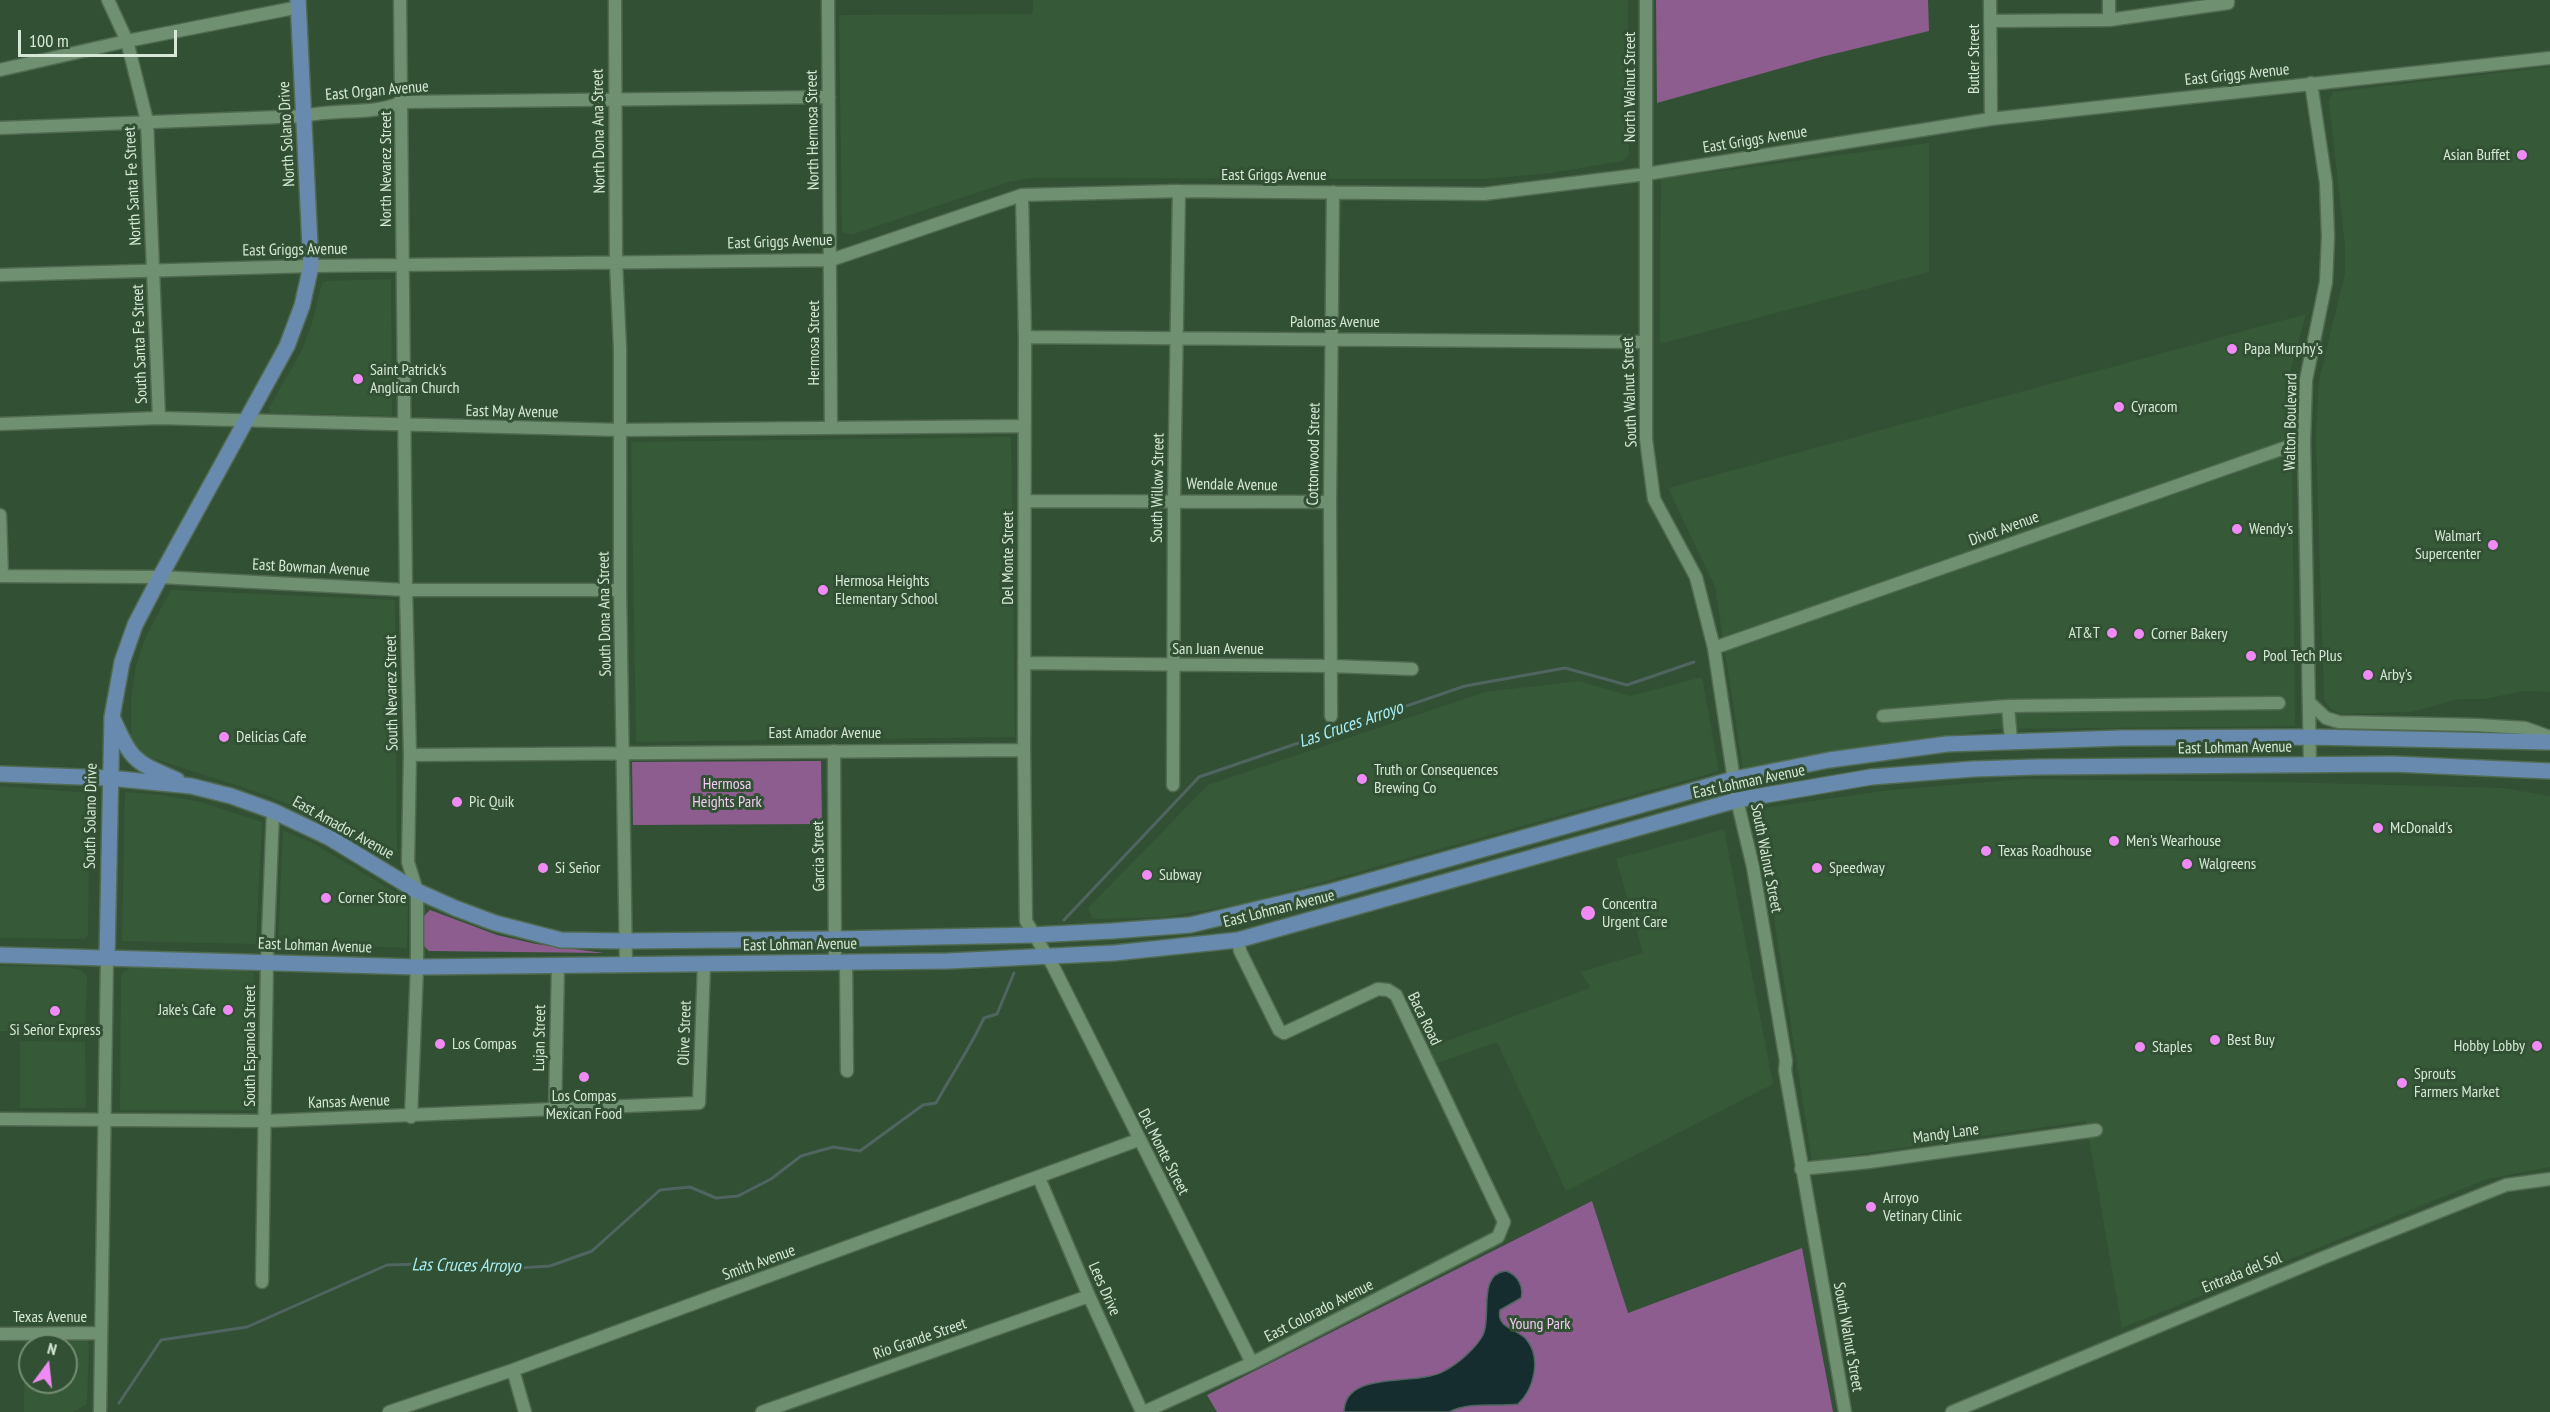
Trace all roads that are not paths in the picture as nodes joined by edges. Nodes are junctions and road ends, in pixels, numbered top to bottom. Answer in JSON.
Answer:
{"nodes":[{"id":1,"x":108,"y":0,"type":"edge"},
{"id":2,"x":400,"y":0,"type":"edge"},
{"id":3,"x":615,"y":0,"type":"edge"},
{"id":4,"x":828,"y":0,"type":"edge"},
{"id":5,"x":1646,"y":0,"type":"edge"},
{"id":6,"x":1990,"y":0,"type":"edge"},
{"id":7,"x":2109,"y":0,"type":"edge"},
{"id":8,"x":2228,"y":0,"type":"edge"},
{"id":9,"x":299,"y":4,"type":"edge"},
{"id":10,"x":2109,"y":20,"type":"junction"},
{"id":11,"x":1990,"y":21,"type":"junction"},
{"id":12,"x":127,"y":41,"type":"junction"},
{"id":13,"x":2550,"y":58,"type":"edge"},
{"id":14,"x":0,"y":70,"type":"edge"},
{"id":15,"x":2311,"y":83,"type":"junction"},
{"id":16,"x":829,"y":97,"type":"junction"},
{"id":17,"x":615,"y":101,"type":"junction"},
{"id":18,"x":402,"y":102,"type":"junction"},
{"id":19,"x":305,"y":116,"type":"junction"},
{"id":20,"x":1991,"y":119,"type":"junction"},
{"id":21,"x":147,"y":121,"type":"junction"},
{"id":22,"x":0,"y":128,"type":"edge"},
{"id":23,"x":1646,"y":174,"type":"junction"},
{"id":24,"x":1179,"y":191,"type":"junction"},
{"id":25,"x":1333,"y":192,"type":"junction"},
{"id":26,"x":1022,"y":195,"type":"junction"},
{"id":27,"x":831,"y":260,"type":"junction"},
{"id":28,"x":616,"y":262,"type":"junction"},
{"id":29,"x":311,"y":266,"type":"junction"},
{"id":30,"x":403,"y":266,"type":"junction"},
{"id":31,"x":153,"y":269,"type":"junction"},
{"id":32,"x":0,"y":275,"type":"edge"},
{"id":33,"x":1025,"y":337,"type":"junction"},
{"id":34,"x":1178,"y":338,"type":"junction"},
{"id":35,"x":1333,"y":339,"type":"junction"},
{"id":36,"x":1645,"y":342,"type":"junction"},
{"id":37,"x":159,"y":418,"type":"junction"},
{"id":38,"x":248,"y":420,"type":"junction"},
{"id":39,"x":0,"y":424,"type":"edge"},
{"id":40,"x":406,"y":426,"type":"junction"},
{"id":41,"x":1024,"y":426,"type":"junction"},
{"id":42,"x":831,"y":427,"type":"junction"},
{"id":43,"x":621,"y":430,"type":"junction"},
{"id":44,"x":2304,"y":441,"type":"junction"},
{"id":45,"x":1174,"y":500,"type":"junction"},
{"id":46,"x":1025,"y":501,"type":"junction"},
{"id":47,"x":1330,"y":502,"type":"junction"},
{"id":48,"x":0,"y":514,"type":"edge"},
{"id":49,"x":1,"y":576,"type":"edge"},
{"id":50,"x":160,"y":577,"type":"junction"},
{"id":51,"x":406,"y":590,"type":"junction"},
{"id":52,"x":620,"y":590,"type":"junction"},
{"id":53,"x":1714,"y":648,"type":"junction"},
{"id":54,"x":1024,"y":663,"type":"junction"},
{"id":55,"x":1174,"y":666,"type":"junction"},
{"id":56,"x":1330,"y":666,"type":"junction"},
{"id":57,"x":1412,"y":669,"type":"dead end"},
{"id":58,"x":2309,"y":702,"type":"junction"},
{"id":59,"x":2279,"y":703,"type":"dead end"},
{"id":60,"x":2007,"y":706,"type":"junction"},
{"id":61,"x":1331,"y":716,"type":"dead end"},
{"id":62,"x":1883,"y":716,"type":"dead end"},
{"id":63,"x":112,"y":717,"type":"junction"},
{"id":64,"x":2310,"y":737,"type":"junction"},
{"id":65,"x":2550,"y":737,"type":"edge"},
{"id":66,"x":2011,"y":741,"type":"junction"},
{"id":67,"x":2550,"y":742,"type":"edge"},
{"id":68,"x":1024,"y":750,"type":"junction"},
{"id":69,"x":834,"y":751,"type":"junction"},
{"id":70,"x":624,"y":753,"type":"junction"},
{"id":71,"x":410,"y":755,"type":"junction"},
{"id":72,"x":1867,"y":755,"type":"junction"},
{"id":73,"x":2310,"y":765,"type":"junction"},
{"id":74,"x":2009,"y":767,"type":"junction"},
{"id":75,"x":2550,"y":771,"type":"edge"},
{"id":76,"x":0,"y":774,"type":"edge"},
{"id":77,"x":1871,"y":777,"type":"junction"},
{"id":78,"x":109,"y":778,"type":"junction"},
{"id":79,"x":1734,"y":779,"type":"junction"},
{"id":80,"x":1173,"y":785,"type":"dead end"},
{"id":81,"x":191,"y":786,"type":"junction"},
{"id":82,"x":1737,"y":800,"type":"junction"},
{"id":83,"x":273,"y":811,"type":"junction"},
{"id":84,"x":417,"y":891,"type":"junction"},
{"id":85,"x":1030,"y":928,"type":"junction"},
{"id":86,"x":836,"y":939,"type":"junction"},
{"id":87,"x":1238,"y":940,"type":"junction"},
{"id":88,"x":624,"y":941,"type":"junction"},
{"id":89,"x":0,"y":955,"type":"edge"},
{"id":90,"x":1044,"y":955,"type":"junction"},
{"id":91,"x":107,"y":958,"type":"junction"},
{"id":92,"x":267,"y":962,"type":"junction"},
{"id":93,"x":841,"y":962,"type":"junction"},
{"id":94,"x":626,"y":965,"type":"junction"},
{"id":95,"x":704,"y":965,"type":"junction"},
{"id":96,"x":417,"y":967,"type":"junction"},
{"id":97,"x":558,"y":967,"type":"junction"},
{"id":98,"x":847,"y":1071,"type":"dead end"},
{"id":99,"x":699,"y":1103,"type":"joint"},
{"id":100,"x":555,"y":1110,"type":"junction"},
{"id":101,"x":411,"y":1117,"type":"junction"},
{"id":102,"x":0,"y":1119,"type":"edge"},
{"id":103,"x":105,"y":1121,"type":"junction"},
{"id":104,"x":266,"y":1121,"type":"junction"},
{"id":105,"x":2096,"y":1130,"type":"dead end"},
{"id":106,"x":1138,"y":1140,"type":"junction"},
{"id":107,"x":1801,"y":1169,"type":"junction"},
{"id":108,"x":1040,"y":1178,"type":"junction"},
{"id":109,"x":2550,"y":1179,"type":"edge"},
{"id":110,"x":1503,"y":1230,"type":"joint"},
{"id":111,"x":261,"y":1282,"type":"dead end"},
{"id":112,"x":1089,"y":1296,"type":"junction"},
{"id":113,"x":100,"y":1333,"type":"junction"},
{"id":114,"x":0,"y":1334,"type":"edge"},
{"id":115,"x":1252,"y":1363,"type":"junction"},
{"id":116,"x":513,"y":1370,"type":"junction"},
{"id":117,"x":100,"y":1412,"type":"edge"},
{"id":118,"x":389,"y":1412,"type":"edge"},
{"id":119,"x":525,"y":1412,"type":"edge"},
{"id":120,"x":762,"y":1412,"type":"edge"},
{"id":121,"x":1143,"y":1412,"type":"edge"},
{"id":122,"x":1845,"y":1412,"type":"edge"},
{"id":123,"x":1952,"y":1412,"type":"edge"}],
"edges":[{"from":1,"to":12,"type":"street","name":"North Santa Fe Street"},
{"from":2,"to":18,"type":"street","name":"North Nevarez Street"},
{"from":3,"to":17,"type":"street","name":"North Dona Ana Street"},
{"from":4,"to":16,"type":"street","name":"North Hermosa Street"},
{"from":5,"to":23,"type":"street","name":"North Walnut Street"},
{"from":6,"to":11,"type":"street","name":"Butler Street"},
{"from":7,"to":10,"type":"street"},
{"from":8,"to":10,"type":"street"},
{"from":9,"to":12,"type":"street"},
{"from":9,"to":19,"type":"main road","name":"North Solano Drive"},
{"from":10,"to":11,"type":"street"},
{"from":11,"to":20,"type":"street","name":"Butler Street"},
{"from":12,"to":14,"type":"street"},
{"from":12,"to":21,"type":"street","name":"North Santa Fe Street"},
{"from":13,"to":15,"type":"street","name":"East Griggs Avenue"},
{"from":15,"to":20,"type":"street","name":"East Griggs Avenue"},
{"from":15,"to":44,"type":"street","name":"Walton Boulevard"},
{"from":16,"to":17,"type":"street","name":"East Organ Avenue"},
{"from":16,"to":27,"type":"street","name":"North Hermosa Street"},
{"from":17,"to":18,"type":"street","name":"East Organ Avenue"},
{"from":17,"to":28,"type":"street","name":"North Dona Ana Street"},
{"from":18,"to":19,"type":"street","name":"East Organ Avenue"},
{"from":18,"to":30,"type":"street","name":"North Nevarez Street"},
{"from":19,"to":21,"type":"street","name":"East Organ Avenue"},
{"from":19,"to":29,"type":"main road","name":"North Solano Drive"},
{"from":20,"to":23,"type":"street","name":"East Griggs Avenue"},
{"from":21,"to":22,"type":"street","name":"East Organ Avenue"},
{"from":21,"to":31,"type":"street","name":"North Santa Fe Street"},
{"from":23,"to":25,"type":"street","name":"East Griggs Avenue"},
{"from":23,"to":36,"type":"street","name":"South Walnut Street"},
{"from":24,"to":25,"type":"street","name":"East Griggs Avenue"},
{"from":24,"to":26,"type":"street","name":"East Griggs Avenue"},
{"from":24,"to":34,"type":"street","name":"South Willow Street"},
{"from":25,"to":35,"type":"street","name":"Cottonwood Street"},
{"from":26,"to":27,"type":"street","name":"East Griggs Avenue"},
{"from":26,"to":33,"type":"street","name":"Del Monte Street"},
{"from":27,"to":28,"type":"street","name":"East Griggs Avenue"},
{"from":27,"to":42,"type":"street","name":"Hermosa Street"},
{"from":28,"to":30,"type":"street","name":"East Griggs Avenue"},
{"from":28,"to":43,"type":"street","name":"South Dona Ana Street"},
{"from":29,"to":30,"type":"street","name":"East Griggs Avenue"},
{"from":29,"to":31,"type":"street","name":"East Griggs Avenue"},
{"from":29,"to":38,"type":"main road","name":"South Solano Drive"},
{"from":30,"to":40,"type":"street","name":"South Nevarez Street"},
{"from":31,"to":32,"type":"street","name":"East Griggs Avenue"},
{"from":31,"to":37,"type":"street","name":"South Santa Fe Street"},
{"from":33,"to":34,"type":"street","name":"Palomas Avenue"},
{"from":33,"to":41,"type":"street","name":"Del Monte Street"},
{"from":34,"to":35,"type":"street","name":"Palomas Avenue"},
{"from":34,"to":45,"type":"street","name":"South Willow Street"},
{"from":35,"to":36,"type":"street","name":"Palomas Avenue"},
{"from":35,"to":47,"type":"street","name":"Cottonwood Street"},
{"from":36,"to":53,"type":"street","name":"South Walnut Street"},
{"from":37,"to":38,"type":"street","name":"East May Avenue"},
{"from":37,"to":39,"type":"street","name":"East May Avenue"},
{"from":38,"to":40,"type":"street","name":"East May Avenue"},
{"from":38,"to":50,"type":"main road","name":"South Solano Drive"},
{"from":40,"to":43,"type":"street","name":"East May Avenue"},
{"from":40,"to":51,"type":"street","name":"South Nevarez Street"},
{"from":41,"to":42,"type":"street","name":"East May Avenue"},
{"from":41,"to":46,"type":"street","name":"Del Monte Street"},
{"from":42,"to":43,"type":"street","name":"East May Avenue"},
{"from":43,"to":52,"type":"street","name":"South Dona Ana Street"},
{"from":44,"to":53,"type":"street","name":"Divot Avenue"},
{"from":44,"to":58,"type":"street","name":"Walton Boulevard"},
{"from":45,"to":46,"type":"street","name":"Wendale Avenue"},
{"from":45,"to":47,"type":"street","name":"Wendale Avenue"},
{"from":45,"to":55,"type":"street","name":"South Willow Street"},
{"from":46,"to":54,"type":"street","name":"Del Monte Street"},
{"from":47,"to":56,"type":"street","name":"Cottonwood Street"},
{"from":48,"to":49,"type":"street"},
{"from":49,"to":50,"type":"street","name":"East Bowman Avenue"},
{"from":50,"to":51,"type":"street","name":"East Bowman Avenue"},
{"from":50,"to":63,"type":"main road","name":"South Solano Drive"},
{"from":51,"to":52,"type":"street","name":"East Bowman Avenue"},
{"from":51,"to":71,"type":"street","name":"South Nevarez Street"},
{"from":52,"to":70,"type":"street","name":"South Dona Ana Street"},
{"from":53,"to":79,"type":"street","name":"South Walnut Street"},
{"from":54,"to":55,"type":"street","name":"San Juan Avenue"},
{"from":54,"to":68,"type":"street","name":"Del Monte Street"},
{"from":55,"to":56,"type":"street","name":"San Juan Avenue"},
{"from":55,"to":80,"type":"street","name":"South Willow Street"},
{"from":56,"to":57,"type":"street","name":"San Juan Avenue"},
{"from":56,"to":61,"type":"street","name":"Cottonwood Street"},
{"from":58,"to":64,"type":"street","name":"Walton Boulevard"},
{"from":58,"to":65,"type":"street"},
{"from":59,"to":60,"type":"street"},
{"from":60,"to":62,"type":"street"},
{"from":60,"to":66,"type":"street"},
{"from":63,"to":78,"type":"main road","name":"South Solano Drive"},
{"from":63,"to":81,"type":"main road"},
{"from":64,"to":66,"type":"main road","name":"East Lohman Avenue"},
{"from":64,"to":67,"type":"main road","name":"East Lohman Avenue"},
{"from":64,"to":73,"type":"street","name":"Walton Boulevard"},
{"from":66,"to":72,"type":"main road","name":"East Lohman Avenue"},
{"from":66,"to":74,"type":"main road"},
{"from":68,"to":69,"type":"street","name":"East Amador Avenue"},
{"from":68,"to":85,"type":"street","name":"Del Monte Street"},
{"from":69,"to":70,"type":"street","name":"East Amador Avenue"},
{"from":69,"to":86,"type":"street","name":"Garcia Street"},
{"from":70,"to":71,"type":"street","name":"East Amador Avenue"},
{"from":70,"to":88,"type":"street","name":"South Dona Ana Street"},
{"from":71,"to":84,"type":"street","name":"South Nevarez Street"},
{"from":72,"to":77,"type":"main road"},
{"from":72,"to":79,"type":"main road","name":"East Lohman Avenue"},
{"from":73,"to":74,"type":"main road","name":"East Lohman Avenue"},
{"from":73,"to":75,"type":"main road","name":"East Lohman Avenue"},
{"from":74,"to":77,"type":"main road","name":"East Lohman Avenue"},
{"from":76,"to":78,"type":"main road","name":"East Amador Avenue"},
{"from":77,"to":82,"type":"main road","name":"East Lohman Avenue"},
{"from":78,"to":81,"type":"main road","name":"East Amador Avenue"},
{"from":78,"to":91,"type":"main road","name":"South Solano Drive"},
{"from":79,"to":82,"type":"street","name":"South Walnut Street"},
{"from":79,"to":85,"type":"main road","name":"East Lohman Avenue"},
{"from":81,"to":83,"type":"main road","name":"East Amador Avenue"},
{"from":82,"to":87,"type":"main road","name":"East Lohman Avenue"},
{"from":82,"to":107,"type":"street","name":"South Walnut Street"},
{"from":83,"to":84,"type":"main road","name":"East Amador Avenue"},
{"from":83,"to":92,"type":"street","name":"South Espanola Street"},
{"from":84,"to":88,"type":"main road","name":"East Amador Avenue"},
{"from":84,"to":96,"type":"street","name":"South Nevarez Street"},
{"from":85,"to":86,"type":"main road","name":"East Lohman Avenue"},
{"from":85,"to":90,"type":"street","name":"Del Monte Street"},
{"from":86,"to":88,"type":"main road","name":"East Lohman Avenue"},
{"from":86,"to":93,"type":"street","name":"Garcia Street"},
{"from":87,"to":90,"type":"main road","name":"East Lohman Avenue"},
{"from":87,"to":110,"type":"street","name":"Baca Road"},
{"from":88,"to":94,"type":"street","name":"South Dona Ana Street"},
{"from":89,"to":91,"type":"main road","name":"East Lohman Avenue"},
{"from":90,"to":93,"type":"main road","name":"East Lohman Avenue"},
{"from":90,"to":106,"type":"street","name":"Del Monte Street"},
{"from":91,"to":92,"type":"main road","name":"East Lohman Avenue"},
{"from":91,"to":103,"type":"street","name":"South Solano Drive"},
{"from":92,"to":96,"type":"main road","name":"East Lohman Avenue"},
{"from":92,"to":104,"type":"street","name":"South Espanola Street"},
{"from":93,"to":95,"type":"main road","name":"East Lohman Avenue"},
{"from":93,"to":98,"type":"street","name":"Garcia Street"},
{"from":94,"to":95,"type":"main road","name":"East Lohman Avenue"},
{"from":94,"to":97,"type":"main road","name":"East Lohman Avenue"},
{"from":95,"to":99,"type":"street","name":"Olive Street"},
{"from":96,"to":97,"type":"main road","name":"East Lohman Avenue"},
{"from":96,"to":101,"type":"street","name":"South Nevarez Street"},
{"from":97,"to":100,"type":"street","name":"Lujan Street"},
{"from":99,"to":100,"type":"street","name":"Kansas Avenue"},
{"from":100,"to":101,"type":"street","name":"Kansas Avenue"},
{"from":101,"to":104,"type":"street","name":"Kansas Avenue"},
{"from":102,"to":103,"type":"street","name":"Kansas Avenue"},
{"from":103,"to":104,"type":"street","name":"Kansas Avenue"},
{"from":103,"to":113,"type":"street","name":"South Solano Drive"},
{"from":104,"to":111,"type":"street","name":"South Espanola Street"},
{"from":105,"to":107,"type":"street","name":"Mandy Lane"},
{"from":106,"to":108,"type":"street","name":"Smith Avenue"},
{"from":106,"to":115,"type":"street","name":"Del Monte Street"},
{"from":107,"to":122,"type":"street","name":"South Walnut Street"},
{"from":108,"to":112,"type":"street","name":"Lees Drive"},
{"from":108,"to":116,"type":"street","name":"Smith Avenue"},
{"from":109,"to":123,"type":"street","name":"Entrada del Sol"},
{"from":110,"to":115,"type":"street","name":"East Colorado Avenue"},
{"from":112,"to":120,"type":"street","name":"Rio Grande Street"},
{"from":112,"to":121,"type":"street","name":"Lees Drive"},
{"from":113,"to":114,"type":"street","name":"Texas Avenue"},
{"from":113,"to":117,"type":"street","name":"South Solano Drive"},
{"from":115,"to":121,"type":"street","name":"East Colorado Avenue"},
{"from":116,"to":118,"type":"street","name":"Smith Avenue"},
{"from":116,"to":119,"type":"street"}]}
